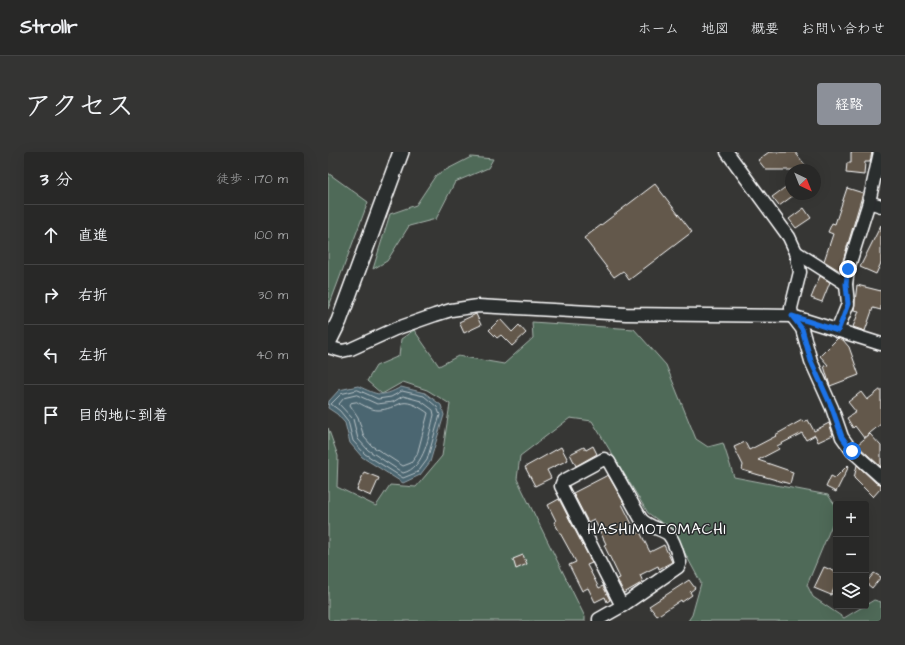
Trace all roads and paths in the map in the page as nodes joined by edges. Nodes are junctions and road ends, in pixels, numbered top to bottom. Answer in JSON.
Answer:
{"nodes":[{"id":1,"x":401,"y":152,"type":"edge"},
{"id":2,"x":727,"y":152,"type":"edge"},
{"id":3,"x":880,"y":152,"type":"edge"},
{"id":4,"x":869,"y":202,"type":"junction"},
{"id":5,"x":881,"y":206,"type":"edge"},
{"id":6,"x":796,"y":252,"type":"junction"},
{"id":7,"x":846,"y":284,"type":"junction"},
{"id":8,"x":792,"y":316,"type":"junction"},
{"id":9,"x":838,"y":331,"type":"junction"},
{"id":10,"x":328,"y":343,"type":"edge"},
{"id":11,"x":881,"y":344,"type":"edge"},
{"id":12,"x":328,"y":347,"type":"edge"},
{"id":13,"x":881,"y":477,"type":"edge"},
{"id":14,"x":622,"y":606,"type":"junction"},
{"id":15,"x":599,"y":621,"type":"edge"}],
"edges":[{"from":1,"to":10,"type":"street"},
{"from":2,"to":6,"type":"street"},
{"from":3,"to":4,"type":"street"},
{"from":4,"to":5,"type":"street"},
{"from":4,"to":7,"type":"street"},
{"from":6,"to":7,"type":"street"},
{"from":6,"to":8,"type":"street"},
{"from":7,"to":9,"type":"street"},
{"from":8,"to":9,"type":"street"},
{"from":8,"to":12,"type":"street"},
{"from":8,"to":13,"type":"street"},
{"from":9,"to":11,"type":"street"},
{"from":14,"to":14,"type":"street"},
{"from":14,"to":15,"type":"street"}]}
